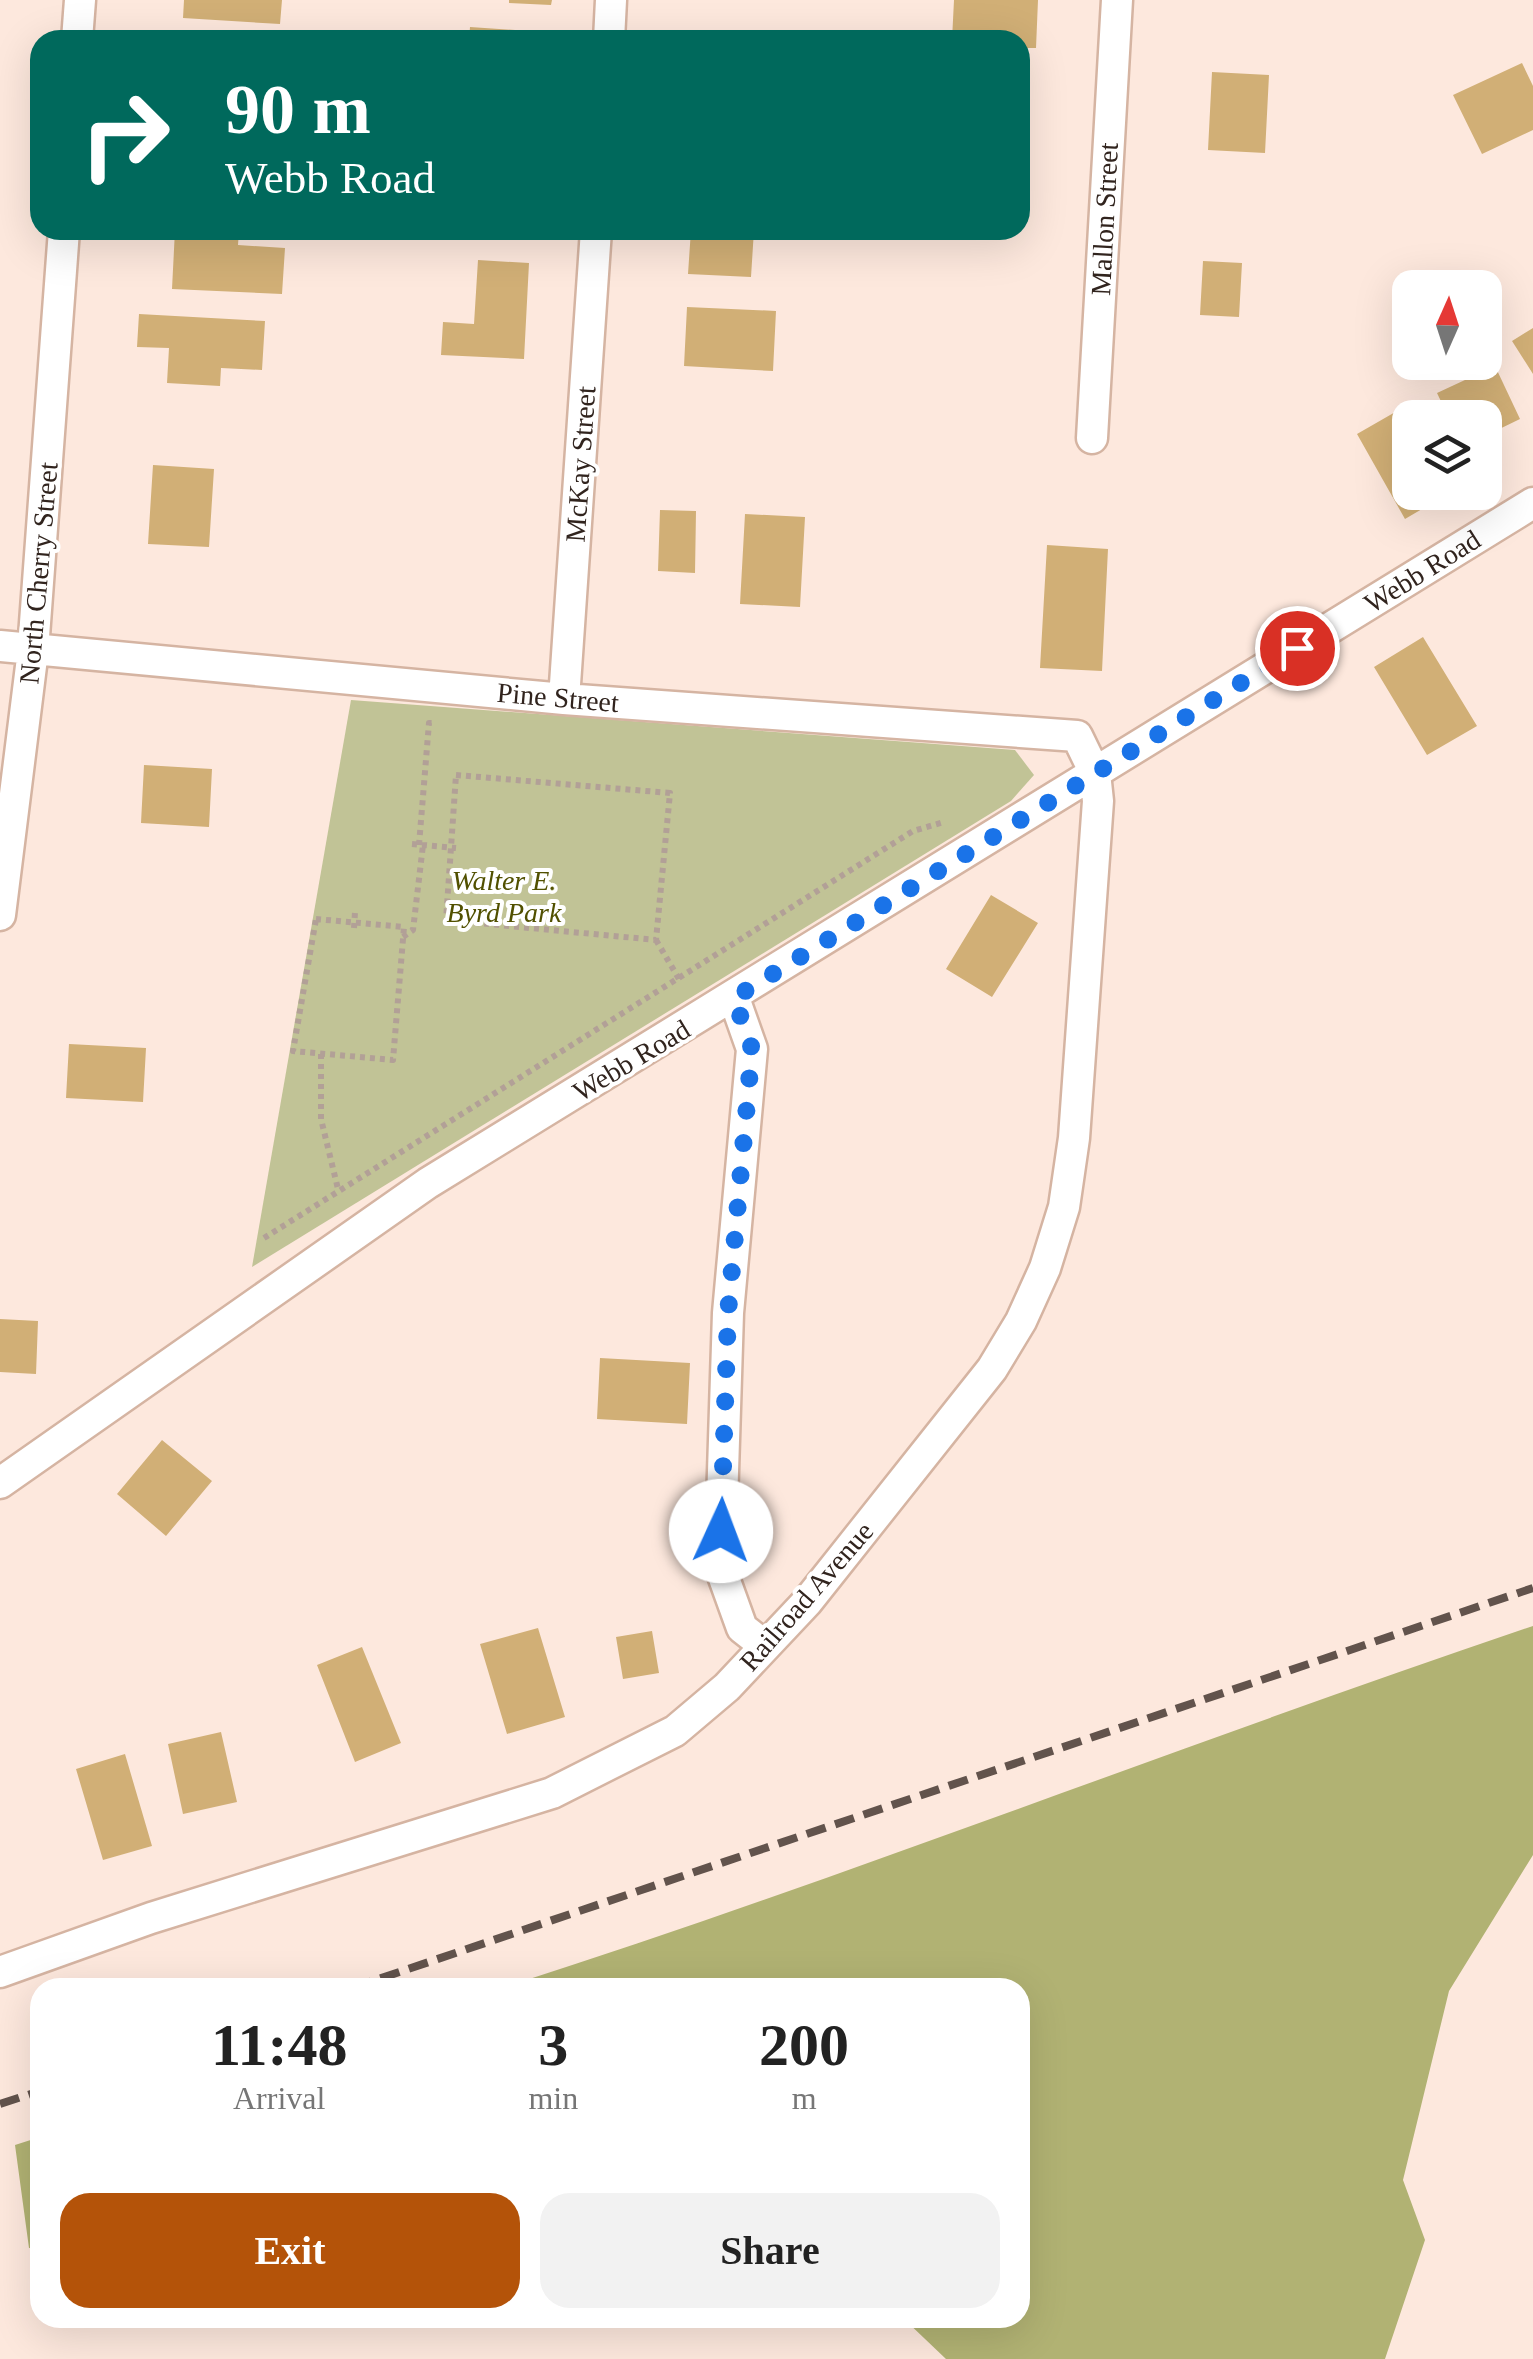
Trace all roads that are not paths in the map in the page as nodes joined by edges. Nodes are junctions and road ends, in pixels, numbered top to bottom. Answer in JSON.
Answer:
{"nodes":[{"id":1,"x":80,"y":0,"type":"edge"},
{"id":2,"x":612,"y":0,"type":"edge"},
{"id":3,"x":1117,"y":0,"type":"edge"},
{"id":4,"x":78,"y":30,"type":"edge"},
{"id":5,"x":610,"y":30,"type":"edge"},
{"id":6,"x":63,"y":240,"type":"edge"},
{"id":7,"x":595,"y":240,"type":"edge"},
{"id":8,"x":1092,"y":438,"type":"dead end"},
{"id":9,"x":1533,"y":503,"type":"edge"},
{"id":10,"x":0,"y":646,"type":"edge"},
{"id":11,"x":33,"y":650,"type":"junction"},
{"id":12,"x":564,"y":698,"type":"junction"},
{"id":13,"x":1095,"y":772,"type":"junction"},
{"id":14,"x":0,"y":915,"type":"edge"},
{"id":15,"x":734,"y":998,"type":"junction"},
{"id":16,"x":0,"y":1482,"type":"edge"},
{"id":17,"x":765,"y":1646,"type":"junction"},
{"id":18,"x":0,"y":1972,"type":"edge"}],
"edges":[{"from":1,"to":4,"type":"street"},
{"from":2,"to":5,"type":"street"},
{"from":3,"to":8,"type":"street","name":"Mallon Street"},
{"from":6,"to":11,"type":"street","name":"North Cherry Street"},
{"from":7,"to":12,"type":"street","name":"McKay Street"},
{"from":9,"to":13,"type":"street","name":"Webb Road"},
{"from":10,"to":11,"type":"street","name":"Pine Street"},
{"from":11,"to":12,"type":"street","name":"Pine Street"},
{"from":11,"to":14,"type":"street","name":"North Cherry Street"},
{"from":12,"to":13,"type":"street","name":"Pine Street"},
{"from":13,"to":15,"type":"street","name":"Webb Road"},
{"from":13,"to":17,"type":"street","name":"Railroad Avenue"},
{"from":15,"to":16,"type":"street","name":"Webb Road"},
{"from":15,"to":17,"type":"street"},
{"from":17,"to":18,"type":"street","name":"Railroad Avenue"}]}
